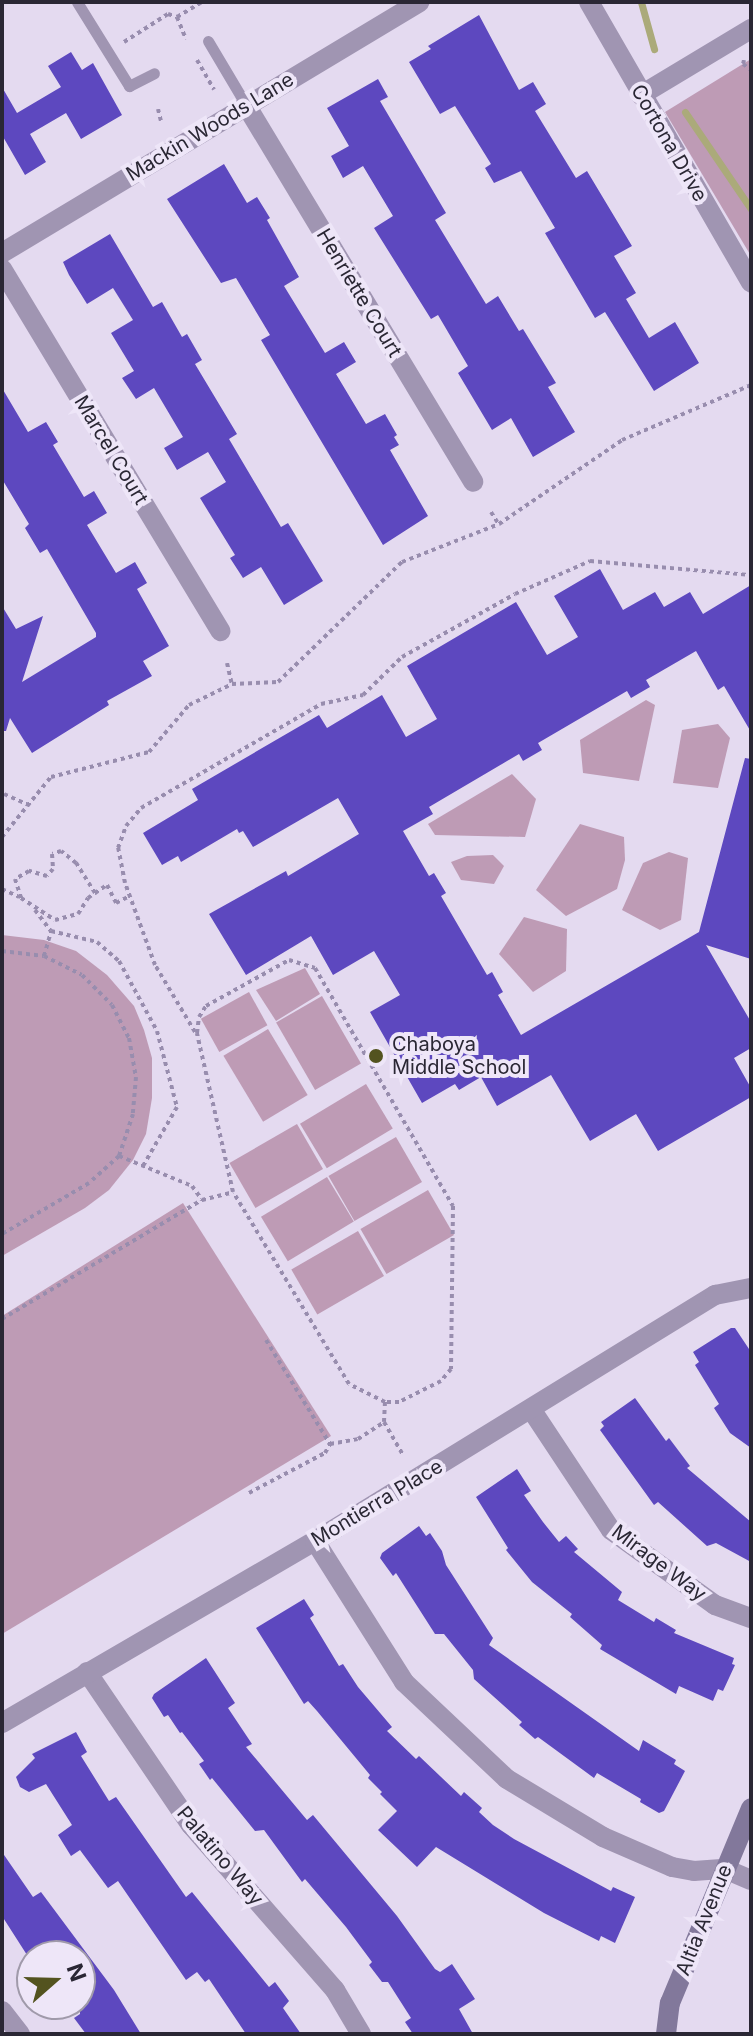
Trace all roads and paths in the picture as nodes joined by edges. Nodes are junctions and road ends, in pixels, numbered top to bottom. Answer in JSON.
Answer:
{"nodes":[{"id":1,"x":77,"y":2,"type":"edge"},
{"id":2,"x":202,"y":2,"type":"edge"},
{"id":3,"x":419,"y":2,"type":"edge"},
{"id":4,"x":589,"y":2,"type":"edge"},
{"id":5,"x":177,"y":17,"type":"junction"},
{"id":6,"x":751,"y":29,"type":"edge"},
{"id":7,"x":186,"y":39,"type":"dead end"},
{"id":8,"x":208,"y":41,"type":"dead end"},
{"id":9,"x":129,"y":53,"type":"dead end"},
{"id":10,"x":197,"y":60,"type":"dead end"},
{"id":11,"x":154,"y":73,"type":"dead end"},
{"id":12,"x":214,"y":90,"type":"dead end"},
{"id":13,"x":641,"y":95,"type":"junction"},
{"id":14,"x":246,"y":105,"type":"junction"},
{"id":15,"x":158,"y":109,"type":"dead end"},
{"id":16,"x":161,"y":121,"type":"dead end"},
{"id":17,"x":2,"y":253,"type":"edge"},
{"id":18,"x":2,"y":269,"type":"edge"},
{"id":19,"x":751,"y":283,"type":"edge"},
{"id":20,"x":751,"y":385,"type":"edge"},
{"id":21,"x":473,"y":482,"type":"dead end"},
{"id":22,"x":491,"y":512,"type":"dead end"},
{"id":23,"x":499,"y":524,"type":"junction"},
{"id":24,"x":751,"y":575,"type":"edge"},
{"id":25,"x":220,"y":631,"type":"dead end"},
{"id":26,"x":227,"y":663,"type":"dead end"},
{"id":27,"x":232,"y":684,"type":"junction"},
{"id":28,"x":4,"y":794,"type":"edge"},
{"id":29,"x":29,"y":805,"type":"junction"},
{"id":30,"x":2,"y":837,"type":"edge"},
{"id":31,"x":2,"y":889,"type":"edge"},
{"id":32,"x":95,"y":893,"type":"junction"},
{"id":33,"x":130,"y":896,"type":"junction"},
{"id":34,"x":21,"y":898,"type":"junction"},
{"id":35,"x":32,"y":906,"type":"junction"},
{"id":36,"x":51,"y":931,"type":"junction"},
{"id":37,"x":2,"y":951,"type":"edge"},
{"id":38,"x":44,"y":956,"type":"junction"},
{"id":39,"x":197,"y":1033,"type":"junction"},
{"id":40,"x":119,"y":1156,"type":"junction"},
{"id":41,"x":143,"y":1166,"type":"junction"},
{"id":42,"x":233,"y":1192,"type":"junction"},
{"id":43,"x":202,"y":1200,"type":"junction"},
{"id":44,"x":2,"y":1234,"type":"edge"},
{"id":45,"x":751,"y":1288,"type":"edge"},
{"id":46,"x":2,"y":1319,"type":"edge"},
{"id":47,"x":266,"y":1340,"type":"dead end"},
{"id":48,"x":385,"y":1402,"type":"junction"},
{"id":49,"x":531,"y":1409,"type":"junction"},
{"id":50,"x":384,"y":1422,"type":"junction"},
{"id":51,"x":330,"y":1444,"type":"junction"},
{"id":52,"x":403,"y":1455,"type":"dead end"},
{"id":53,"x":249,"y":1493,"type":"dead end"},
{"id":54,"x":315,"y":1541,"type":"junction"},
{"id":55,"x":751,"y":1618,"type":"edge"},
{"id":56,"x":87,"y":1672,"type":"junction"},
{"id":57,"x":2,"y":1723,"type":"edge"},
{"id":58,"x":751,"y":1808,"type":"edge"},
{"id":59,"x":725,"y":1869,"type":"junction"},
{"id":60,"x":751,"y":1880,"type":"edge"},
{"id":61,"x":2,"y":2011,"type":"edge"},
{"id":62,"x":20,"y":2034,"type":"edge"},
{"id":63,"x":361,"y":2034,"type":"edge"},
{"id":64,"x":666,"y":2034,"type":"edge"}],
"edges":[{"from":1,"to":11,"type":"lane"},
{"from":2,"to":5,"type":"path"},
{"from":3,"to":14,"type":"street","name":"Mackin Woods Lane"},
{"from":4,"to":13,"type":"street","name":"Cortona Drive"},
{"from":5,"to":7,"type":"path"},
{"from":5,"to":9,"type":"path"},
{"from":6,"to":13,"type":"street"},
{"from":8,"to":14,"type":"lane"},
{"from":10,"to":12,"type":"path"},
{"from":13,"to":19,"type":"street","name":"Cortona Drive"},
{"from":14,"to":17,"type":"street","name":"Mackin Woods Lane"},
{"from":14,"to":21,"type":"street","name":"Henriette Court"},
{"from":15,"to":16,"type":"path"},
{"from":18,"to":25,"type":"street","name":"Marcel Court"},
{"from":20,"to":23,"type":"path"},
{"from":22,"to":23,"type":"path"},
{"from":23,"to":27,"type":"path"},
{"from":24,"to":33,"type":"path"},
{"from":26,"to":27,"type":"path"},
{"from":27,"to":29,"type":"path"},
{"from":28,"to":29,"type":"path"},
{"from":29,"to":30,"type":"path"},
{"from":31,"to":34,"type":"path"},
{"from":32,"to":33,"type":"path"},
{"from":32,"to":34,"type":"path"},
{"from":32,"to":35,"type":"path"},
{"from":33,"to":39,"type":"path"},
{"from":34,"to":35,"type":"path"},
{"from":35,"to":36,"type":"path"},
{"from":36,"to":38,"type":"path"},
{"from":36,"to":41,"type":"path"},
{"from":37,"to":38,"type":"path"},
{"from":38,"to":40,"type":"path"},
{"from":39,"to":42,"type":"path"},
{"from":39,"to":48,"type":"path"},
{"from":40,"to":41,"type":"path"},
{"from":40,"to":44,"type":"path"},
{"from":41,"to":43,"type":"path"},
{"from":42,"to":43,"type":"path"},
{"from":42,"to":48,"type":"path"},
{"from":43,"to":46,"type":"path"},
{"from":45,"to":49,"type":"street","name":"Montierra Place"},
{"from":47,"to":51,"type":"path"},
{"from":48,"to":50,"type":"path"},
{"from":49,"to":54,"type":"street","name":"Montierra Place"},
{"from":49,"to":55,"type":"street","name":"Mirage Way"},
{"from":50,"to":51,"type":"path"},
{"from":50,"to":52,"type":"path"},
{"from":51,"to":53,"type":"path"},
{"from":54,"to":56,"type":"street","name":"Montierra Place"},
{"from":54,"to":59,"type":"street"},
{"from":56,"to":57,"type":"street","name":"Montierra Place"},
{"from":56,"to":63,"type":"street","name":"Palatino Way"},
{"from":58,"to":59,"type":"street","name":"Altia Avenue"},
{"from":59,"to":60,"type":"street"},
{"from":59,"to":64,"type":"street","name":"Altia Avenue"},
{"from":61,"to":62,"type":"street"}]}
